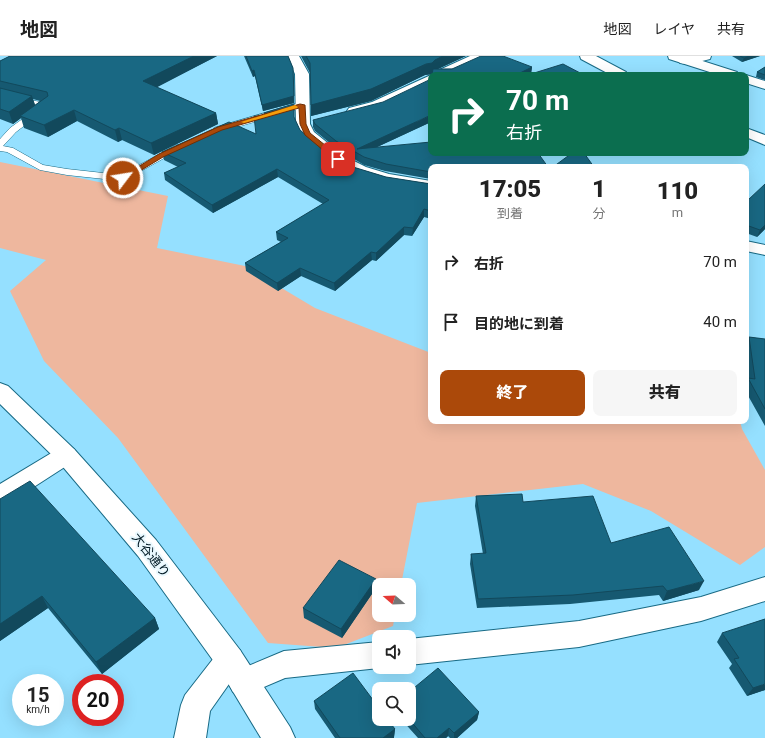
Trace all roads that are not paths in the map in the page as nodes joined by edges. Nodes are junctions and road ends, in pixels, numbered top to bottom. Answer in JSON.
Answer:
{"nodes":[{"id":1,"x":294,"y":56,"type":"edge"},
{"id":2,"x":480,"y":56,"type":"edge"},
{"id":3,"x":586,"y":56,"type":"edge"},
{"id":4,"x":705,"y":56,"type":"edge"},
{"id":5,"x":679,"y":58,"type":"edge"},
{"id":6,"x":446,"y":72,"type":"edge"},
{"id":7,"x":615,"y":72,"type":"edge"},
{"id":8,"x":723,"y":72,"type":"edge"},
{"id":9,"x":428,"y":80,"type":"edge"},
{"id":10,"x":749,"y":80,"type":"edge"},
{"id":11,"x":765,"y":85,"type":"edge"},
{"id":12,"x":0,"y":95,"type":"edge"},
{"id":13,"x":302,"y":105,"type":"junction"},
{"id":14,"x":340,"y":114,"type":"edge"},
{"id":15,"x":318,"y":120,"type":"edge"},
{"id":16,"x":303,"y":124,"type":"junction"},
{"id":17,"x":749,"y":133,"type":"edge"},
{"id":18,"x":207,"y":134,"type":"edge"},
{"id":19,"x":765,"y":140,"type":"edge"},
{"id":20,"x":0,"y":144,"type":"edge"},
{"id":21,"x":187,"y":144,"type":"edge"},
{"id":22,"x":0,"y":148,"type":"edge"},
{"id":23,"x":428,"y":185,"type":"edge"},
{"id":24,"x":749,"y":247,"type":"edge"},
{"id":25,"x":765,"y":250,"type":"edge"},
{"id":26,"x":0,"y":391,"type":"edge"},
{"id":27,"x":66,"y":455,"type":"junction"},
{"id":28,"x":0,"y":496,"type":"edge"},
{"id":29,"x":765,"y":589,"type":"edge"},
{"id":30,"x":416,"y":651,"type":"edge"},
{"id":31,"x":372,"y":656,"type":"edge"},
{"id":32,"x":237,"y":671,"type":"junction"},
{"id":33,"x":190,"y":738,"type":"edge"},
{"id":34,"x":279,"y":738,"type":"edge"}],
"edges":[{"from":1,"to":13,"type":"street"},
{"from":2,"to":6,"type":"street"},
{"from":3,"to":7,"type":"street"},
{"from":4,"to":5,"type":"street"},
{"from":5,"to":8,"type":"street"},
{"from":9,"to":14,"type":"street"},
{"from":10,"to":11,"type":"street"},
{"from":12,"to":20,"type":"lane"},
{"from":13,"to":16,"type":"street"},
{"from":13,"to":18,"type":"lane"},
{"from":15,"to":16,"type":"street"},
{"from":16,"to":23,"type":"street"},
{"from":17,"to":19,"type":"street"},
{"from":21,"to":22,"type":"lane"},
{"from":24,"to":25,"type":"street"},
{"from":26,"to":27,"type":"street","name":"大谷通り"},
{"from":27,"to":28,"type":"street"},
{"from":27,"to":32,"type":"street","name":"大谷通り"},
{"from":29,"to":30,"type":"street"},
{"from":31,"to":32,"type":"street"},
{"from":32,"to":33,"type":"street"},
{"from":32,"to":34,"type":"street","name":"大谷通り"}]}
